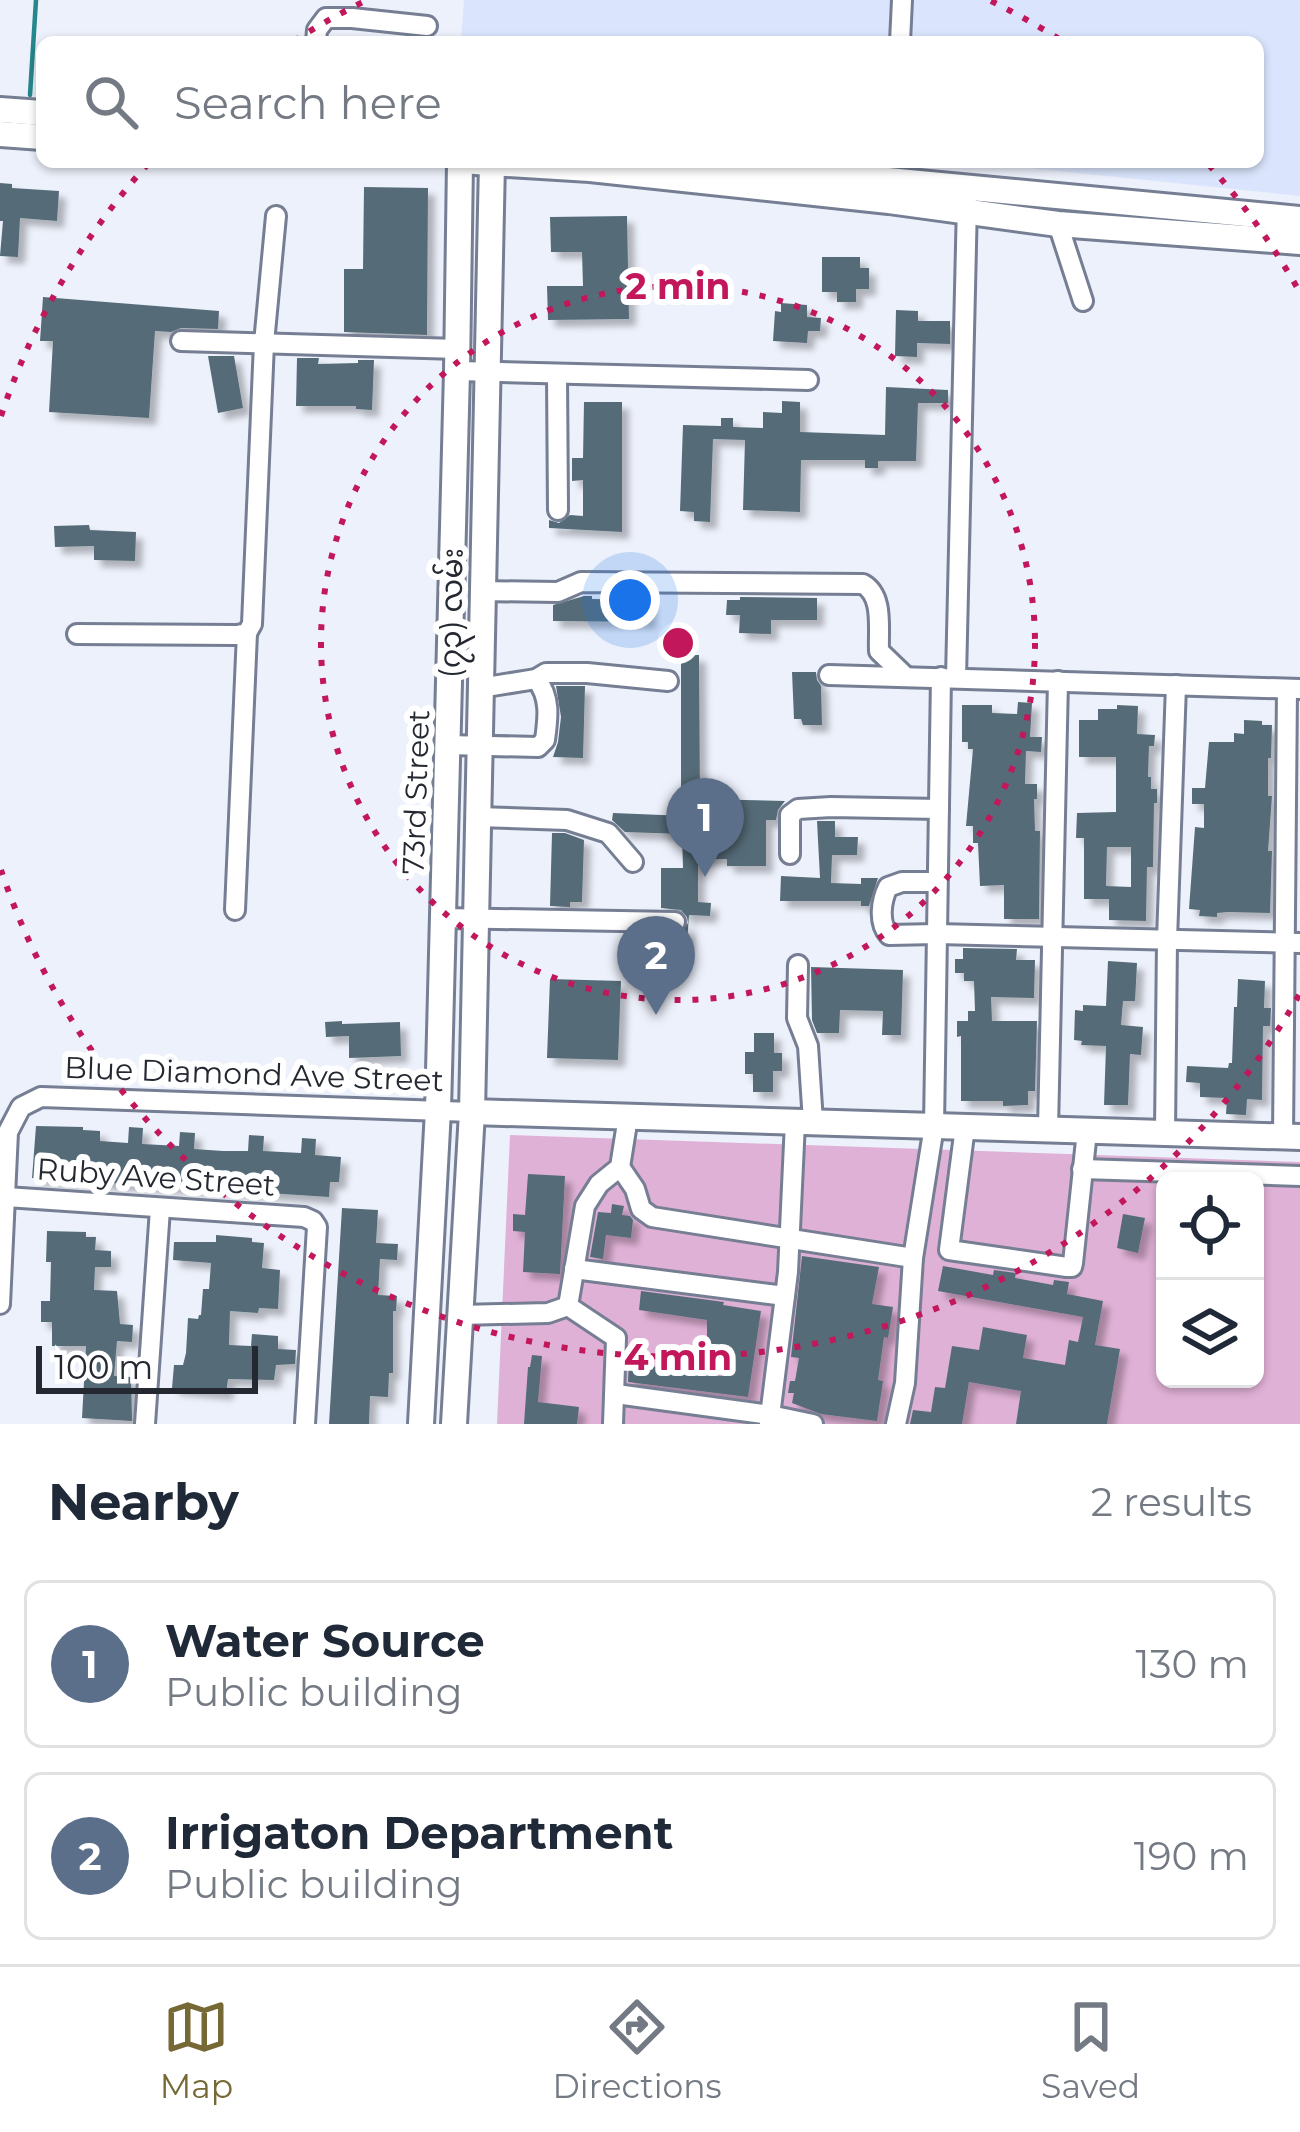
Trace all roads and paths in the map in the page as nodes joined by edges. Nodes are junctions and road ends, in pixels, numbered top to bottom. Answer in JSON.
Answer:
{"nodes":[{"id":1,"x":902,"y":0,"type":"edge"},
{"id":2,"x":427,"y":26,"type":"dead end"},
{"id":3,"x":316,"y":36,"type":"edge"},
{"id":4,"x":900,"y":36,"type":"edge"},
{"id":5,"x":0,"y":110,"type":"edge"},
{"id":6,"x":36,"y":113,"type":"edge"},
{"id":7,"x":0,"y":134,"type":"edge"},
{"id":8,"x":36,"y":137,"type":"edge"},
{"id":9,"x":460,"y":168,"type":"edge"},
{"id":10,"x":492,"y":168,"type":"edge"},
{"id":11,"x":566,"y":168,"type":"edge"},
{"id":12,"x":738,"y":168,"type":"edge"},
{"id":13,"x":890,"y":190,"type":"junction"},
{"id":14,"x":967,"y":199,"type":"junction"},
{"id":15,"x":277,"y":216,"type":"dead end"},
{"id":16,"x":1300,"y":219,"type":"edge"},
{"id":17,"x":1189,"y":222,"type":"junction"},
{"id":18,"x":1058,"y":224,"type":"junction"},
{"id":19,"x":1300,"y":242,"type":"edge"},
{"id":20,"x":1083,"y":301,"type":"dead end"},
{"id":21,"x":181,"y":341,"type":"dead end"},
{"id":22,"x":263,"y":343,"type":"junction"},
{"id":23,"x":458,"y":360,"type":"junction"},
{"id":24,"x":486,"y":373,"type":"junction"},
{"id":25,"x":557,"y":375,"type":"junction"},
{"id":26,"x":808,"y":380,"type":"dead end"},
{"id":27,"x":559,"y":510,"type":"dead end"},
{"id":28,"x":482,"y":591,"type":"junction"},
{"id":29,"x":247,"y":633,"type":"junction"},
{"id":30,"x":77,"y":634,"type":"dead end"},
{"id":31,"x":829,"y":675,"type":"dead end"},
{"id":32,"x":904,"y":676,"type":"junction"},
{"id":33,"x":948,"y":677,"type":"junction"},
{"id":34,"x":536,"y":679,"type":"junction"},
{"id":35,"x":668,"y":681,"type":"dead end"},
{"id":36,"x":1058,"y":681,"type":"junction"},
{"id":37,"x":1176,"y":685,"type":"junction"},
{"id":38,"x":480,"y":688,"type":"junction"},
{"id":39,"x":1293,"y":689,"type":"edge"},
{"id":40,"x":448,"y":745,"type":"junction"},
{"id":41,"x":478,"y":746,"type":"junction"},
{"id":42,"x":939,"y":809,"type":"junction"},
{"id":43,"x":477,"y":817,"type":"junction"},
{"id":44,"x":790,"y":854,"type":"dead end"},
{"id":45,"x":633,"y":862,"type":"dead end"},
{"id":46,"x":936,"y":882,"type":"junction"},
{"id":47,"x":235,"y":910,"type":"dead end"},
{"id":48,"x":443,"y":918,"type":"junction"},
{"id":49,"x":475,"y":919,"type":"junction"},
{"id":50,"x":675,"y":922,"type":"dead end"},
{"id":51,"x":937,"y":934,"type":"junction"},
{"id":52,"x":1053,"y":937,"type":"junction"},
{"id":53,"x":1167,"y":940,"type":"junction"},
{"id":54,"x":1292,"y":943,"type":"edge"},
{"id":55,"x":798,"y":965,"type":"dead end"},
{"id":56,"x":438,"y":1110,"type":"junction"},
{"id":57,"x":472,"y":1112,"type":"junction"},
{"id":58,"x":628,"y":1117,"type":"junction"},
{"id":59,"x":804,"y":1122,"type":"junction"},
{"id":60,"x":934,"y":1126,"type":"junction"},
{"id":61,"x":965,"y":1127,"type":"junction"},
{"id":62,"x":1048,"y":1130,"type":"junction"},
{"id":63,"x":1087,"y":1131,"type":"junction"},
{"id":64,"x":1165,"y":1133,"type":"junction"},
{"id":65,"x":1292,"y":1137,"type":"edge"},
{"id":66,"x":620,"y":1167,"type":"junction"},
{"id":67,"x":1082,"y":1169,"type":"junction"},
{"id":68,"x":1300,"y":1176,"type":"edge"},
{"id":69,"x":5,"y":1198,"type":"junction"},
{"id":70,"x":160,"y":1209,"type":"junction"},
{"id":71,"x":790,"y":1237,"type":"junction"},
{"id":72,"x":913,"y":1258,"type":"junction"},
{"id":73,"x":574,"y":1269,"type":"junction"},
{"id":74,"x":785,"y":1296,"type":"junction"},
{"id":75,"x":0,"y":1304,"type":"edge"},
{"id":76,"x":568,"y":1306,"type":"junction"},
{"id":77,"x":428,"y":1313,"type":"junction"},
{"id":78,"x":460,"y":1316,"type":"junction"},
{"id":79,"x":616,"y":1394,"type":"junction"},
{"id":80,"x":770,"y":1420,"type":"edge"},
{"id":81,"x":146,"y":1424,"type":"edge"},
{"id":82,"x":304,"y":1424,"type":"edge"},
{"id":83,"x":421,"y":1424,"type":"edge"},
{"id":84,"x":454,"y":1424,"type":"edge"},
{"id":85,"x":613,"y":1424,"type":"edge"},
{"id":86,"x":813,"y":1424,"type":"edge"},
{"id":87,"x":896,"y":1424,"type":"edge"}],
"edges":[{"from":1,"to":4,"type":"street"},
{"from":2,"to":3,"type":"street"},
{"from":5,"to":6,"type":"main road"},
{"from":7,"to":8,"type":"main road"},
{"from":9,"to":23,"type":"main road","name":"73rd Street"},
{"from":10,"to":24,"type":"main road","name":"(၇၃) လမ်း"},
{"from":11,"to":13,"type":"main road"},
{"from":12,"to":13,"type":"main road"},
{"from":13,"to":14,"type":"main road"},
{"from":14,"to":17,"type":"main road"},
{"from":14,"to":18,"type":"main road"},
{"from":14,"to":33,"type":"street"},
{"from":15,"to":22,"type":"street"},
{"from":16,"to":17,"type":"main road"},
{"from":17,"to":18,"type":"main road"},
{"from":17,"to":19,"type":"main road"},
{"from":18,"to":20,"type":"street"},
{"from":21,"to":22,"type":"street"},
{"from":22,"to":23,"type":"street"},
{"from":22,"to":29,"type":"street"},
{"from":23,"to":24,"type":"street"},
{"from":23,"to":40,"type":"main road","name":"73rd Street"},
{"from":24,"to":25,"type":"street"},
{"from":24,"to":28,"type":"main road","name":"(၇၃) လမ်း"},
{"from":25,"to":26,"type":"street"},
{"from":25,"to":27,"type":"street"},
{"from":28,"to":32,"type":"street"},
{"from":28,"to":38,"type":"main road","name":"(၇၃) လမ်း"},
{"from":29,"to":30,"type":"street"},
{"from":29,"to":47,"type":"street"},
{"from":31,"to":32,"type":"street"},
{"from":32,"to":33,"type":"street"},
{"from":33,"to":36,"type":"street"},
{"from":33,"to":42,"type":"street"},
{"from":34,"to":35,"type":"street"},
{"from":34,"to":38,"type":"street"},
{"from":34,"to":41,"type":"street"},
{"from":36,"to":37,"type":"street"},
{"from":36,"to":52,"type":"street"},
{"from":37,"to":39,"type":"street"},
{"from":37,"to":53,"type":"street"},
{"from":38,"to":41,"type":"main road","name":"(၇၃) လမ်း"},
{"from":39,"to":54,"type":"street"},
{"from":40,"to":41,"type":"street"},
{"from":40,"to":48,"type":"main road","name":"73rd Street"},
{"from":41,"to":43,"type":"main road","name":"(၇၃) လမ်း"},
{"from":42,"to":44,"type":"street"},
{"from":42,"to":46,"type":"street"},
{"from":43,"to":45,"type":"street"},
{"from":43,"to":49,"type":"main road","name":"(၇၃) လမ်း"},
{"from":46,"to":51,"type":"street"},
{"from":46,"to":51,"type":"street"},
{"from":48,"to":49,"type":"street"},
{"from":48,"to":56,"type":"main road","name":"73rd Street"},
{"from":49,"to":50,"type":"street"},
{"from":49,"to":57,"type":"main road","name":"(၇၃) လမ်း"},
{"from":51,"to":52,"type":"street"},
{"from":51,"to":60,"type":"street"},
{"from":52,"to":53,"type":"street"},
{"from":52,"to":62,"type":"street"},
{"from":53,"to":54,"type":"street"},
{"from":53,"to":64,"type":"street"},
{"from":54,"to":65,"type":"street"},
{"from":55,"to":59,"type":"street"},
{"from":56,"to":57,"type":"street","name":"Blue Diamond Ave Street"},
{"from":56,"to":69,"type":"street","name":"Blue Diamond Ave Street"},
{"from":56,"to":77,"type":"main road","name":"73rd Street"},
{"from":57,"to":58,"type":"main road"},
{"from":57,"to":78,"type":"main road","name":"(၇၃) လမ်း"},
{"from":58,"to":59,"type":"main road"},
{"from":58,"to":66,"type":"street"},
{"from":59,"to":60,"type":"main road"},
{"from":59,"to":71,"type":"street"},
{"from":60,"to":61,"type":"main road"},
{"from":60,"to":72,"type":"street"},
{"from":61,"to":62,"type":"main road"},
{"from":61,"to":67,"type":"street"},
{"from":62,"to":63,"type":"main road"},
{"from":63,"to":64,"type":"main road"},
{"from":63,"to":67,"type":"street"},
{"from":64,"to":65,"type":"main road"},
{"from":66,"to":71,"type":"street"},
{"from":66,"to":73,"type":"street"},
{"from":67,"to":68,"type":"street"},
{"from":69,"to":70,"type":"street","name":"Ruby Ave Street"},
{"from":69,"to":75,"type":"street","name":"Blue Diamond Ave Street"},
{"from":70,"to":81,"type":"street"},
{"from":70,"to":82,"type":"street","name":"Ruby Ave Street"},
{"from":71,"to":72,"type":"street"},
{"from":71,"to":74,"type":"street"},
{"from":72,"to":87,"type":"street"},
{"from":73,"to":74,"type":"street"},
{"from":73,"to":76,"type":"street"},
{"from":74,"to":80,"type":"street"},
{"from":76,"to":78,"type":"street"},
{"from":76,"to":79,"type":"street"},
{"from":77,"to":78,"type":"main road"},
{"from":77,"to":83,"type":"main road","name":"73rd Street"},
{"from":78,"to":84,"type":"main road","name":"(၇၃) လမ်း"},
{"from":79,"to":80,"type":"street"},
{"from":79,"to":85,"type":"street"},
{"from":80,"to":86,"type":"street"}]}
